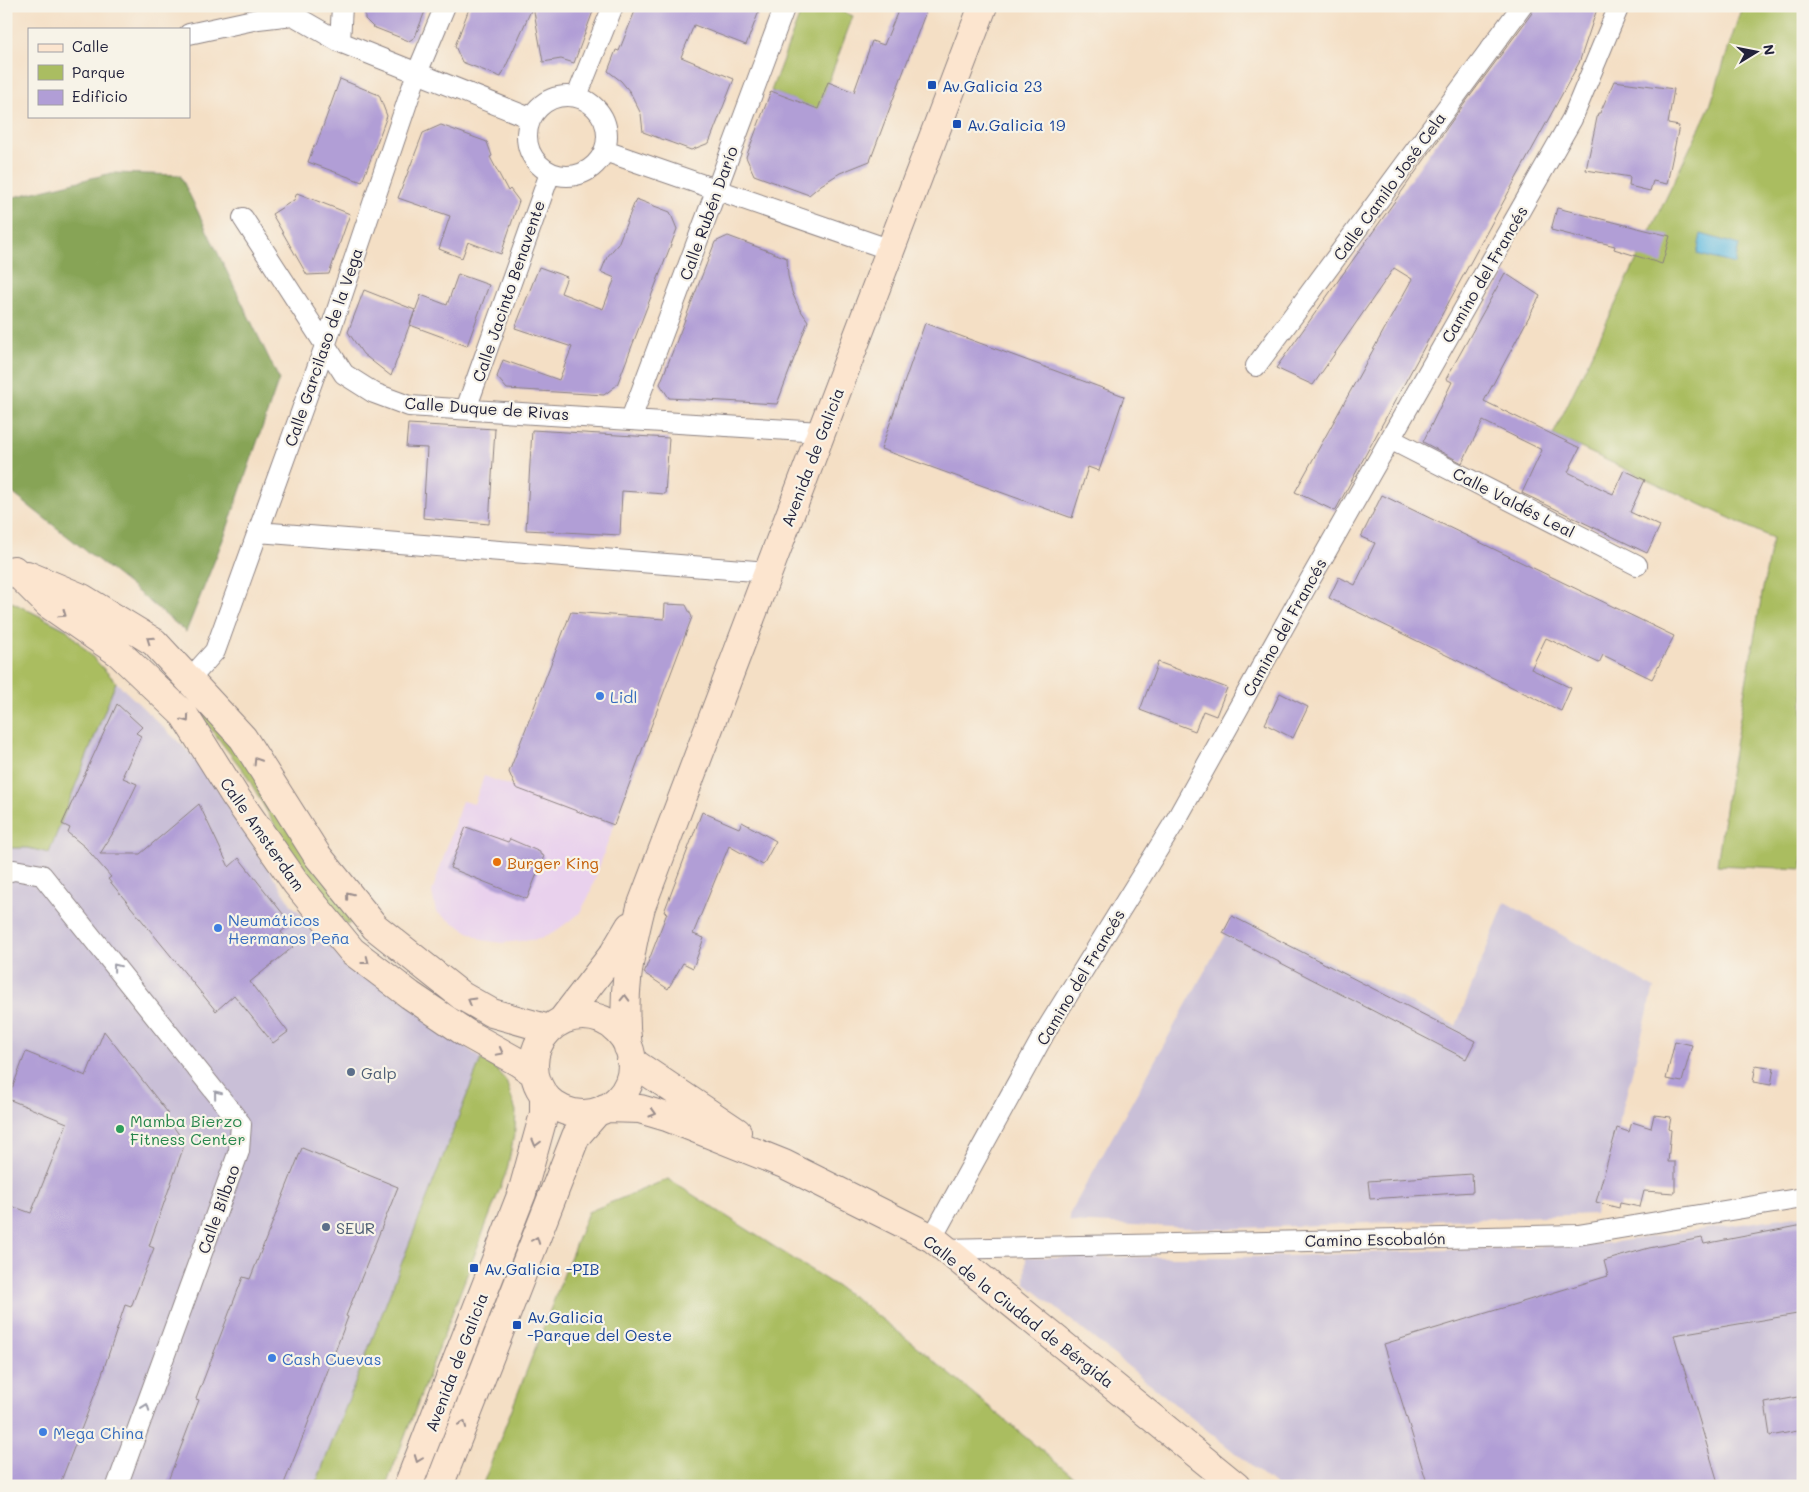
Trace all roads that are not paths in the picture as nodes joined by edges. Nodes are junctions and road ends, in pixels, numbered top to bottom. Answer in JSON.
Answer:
{"nodes":[{"id":1,"x":342,"y":6,"type":"edge"},
{"id":2,"x":445,"y":6,"type":"edge"},
{"id":3,"x":612,"y":6,"type":"edge"},
{"id":4,"x":785,"y":6,"type":"edge"},
{"id":5,"x":984,"y":6,"type":"edge"},
{"id":6,"x":1522,"y":6,"type":"edge"},
{"id":7,"x":1619,"y":6,"type":"edge"},
{"id":8,"x":190,"y":34,"type":"edge"},
{"id":9,"x":340,"y":42,"type":"junction"},
{"id":10,"x":417,"y":73,"type":"junction"},
{"id":11,"x":577,"y":96,"type":"junction"},
{"id":12,"x":530,"y":118,"type":"junction"},
{"id":13,"x":605,"y":151,"type":"junction"},
{"id":14,"x":550,"y":173,"type":"junction"},
{"id":15,"x":717,"y":190,"type":"junction"},
{"id":16,"x":243,"y":218,"type":"dead end"},
{"id":17,"x":891,"y":250,"type":"junction"},
{"id":18,"x":325,"y":346,"type":"junction"},
{"id":19,"x":1256,"y":366,"type":"dead end"},
{"id":20,"x":466,"y":409,"type":"junction"},
{"id":21,"x":631,"y":419,"type":"junction"},
{"id":22,"x":821,"y":432,"type":"junction"},
{"id":23,"x":1390,"y":439,"type":"junction"},
{"id":24,"x":258,"y":532,"type":"junction"},
{"id":25,"x":1637,"y":565,"type":"dead end"},
{"id":26,"x":10,"y":568,"type":"edge"},
{"id":27,"x":768,"y":572,"type":"junction"},
{"id":28,"x":189,"y":680,"type":"junction"},
{"id":29,"x":6,"y":872,"type":"edge"},
{"id":30,"x":640,"y":908,"type":"junction"},
{"id":31,"x":556,"y":1024,"type":"junction"},
{"id":32,"x":630,"y":1054,"type":"junction"},
{"id":33,"x":539,"y":1084,"type":"junction"},
{"id":34,"x":601,"y":1110,"type":"junction"},
{"id":35,"x":784,"y":1164,"type":"junction"},
{"id":36,"x":1803,"y":1198,"type":"edge"},
{"id":37,"x":939,"y":1244,"type":"junction"},
{"id":38,"x":117,"y":1486,"type":"edge"},
{"id":39,"x":408,"y":1486,"type":"edge"},
{"id":40,"x":439,"y":1486,"type":"edge"},
{"id":41,"x":1236,"y":1486,"type":"edge"}],
"edges":[{"from":1,"to":9,"type":"street"},
{"from":2,"to":10,"type":"street","name":"Calle Garcilaso de la Vega"},
{"from":3,"to":11,"type":"street"},
{"from":4,"to":15,"type":"street","name":"Calle Rubén Darío"},
{"from":5,"to":17,"type":"street","name":"Avenida de Galicia"},
{"from":6,"to":19,"type":"street","name":"Calle Camilo José Cela"},
{"from":7,"to":23,"type":"street","name":"Camino del Francés"},
{"from":8,"to":9,"type":"street"},
{"from":9,"to":10,"type":"street"},
{"from":10,"to":12,"type":"street"},
{"from":10,"to":18,"type":"street","name":"Calle Garcilaso de la Vega"},
{"from":11,"to":12,"type":"street"},
{"from":11,"to":13,"type":"street"},
{"from":12,"to":14,"type":"street"},
{"from":13,"to":14,"type":"street"},
{"from":13,"to":15,"type":"street"},
{"from":14,"to":20,"type":"street","name":"Calle Jacinto Benavente"},
{"from":15,"to":17,"type":"street"},
{"from":15,"to":21,"type":"street","name":"Calle Rubén Darío"},
{"from":16,"to":18,"type":"street","name":"Calle Duque de Rivas"},
{"from":17,"to":22,"type":"street","name":"Avenida de Galicia"},
{"from":18,"to":20,"type":"street","name":"Calle Duque de Rivas"},
{"from":18,"to":24,"type":"street","name":"Calle Garcilaso de la Vega"},
{"from":20,"to":21,"type":"street","name":"Calle Duque de Rivas"},
{"from":21,"to":22,"type":"street","name":"Calle Duque de Rivas"},
{"from":22,"to":27,"type":"street","name":"Avenida de Galicia"},
{"from":23,"to":25,"type":"street","name":"Calle Valdés Leal"},
{"from":23,"to":37,"type":"street","name":"Camino del Francés"},
{"from":24,"to":27,"type":"street"},
{"from":24,"to":28,"type":"street","name":"Calle Garcilaso de la Vega"},
{"from":28,"to":26,"type":"street","name":"Calle Amsterdam","one_way":true},
{"from":26,"to":33,"type":"street","name":"Calle Amsterdam","one_way":true},
{"from":27,"to":30,"type":"street","name":"Avenida de Galicia"},
{"from":31,"to":28,"type":"street","name":"Calle Amsterdam","one_way":true},
{"from":38,"to":29,"type":"street","name":"Calle Bilbao","one_way":true},
{"from":30,"to":31,"type":"street","name":"Avenida de Galicia"},
{"from":32,"to":30,"type":"street","name":"Avenida de Galicia","one_way":true},
{"from":31,"to":32,"type":"street"},
{"from":31,"to":33,"type":"street"},
{"from":32,"to":34,"type":"street"},
{"from":32,"to":35,"type":"street","name":"Calle de la Ciudad de Bérgida"},
{"from":33,"to":34,"type":"street"},
{"from":33,"to":39,"type":"street","name":"Avenida de Galicia","one_way":true},
{"from":34,"to":35,"type":"street","name":"Calle de la Ciudad de Bérgida","one_way":true},
{"from":40,"to":34,"type":"street","name":"Avenida de Galicia","one_way":true},
{"from":35,"to":37,"type":"street","name":"Calle de la Ciudad de Bérgida"},
{"from":36,"to":37,"type":"street","name":"Camino Escobalón"},
{"from":37,"to":41,"type":"street","name":"Calle de la Ciudad de Bérgida"}]}
